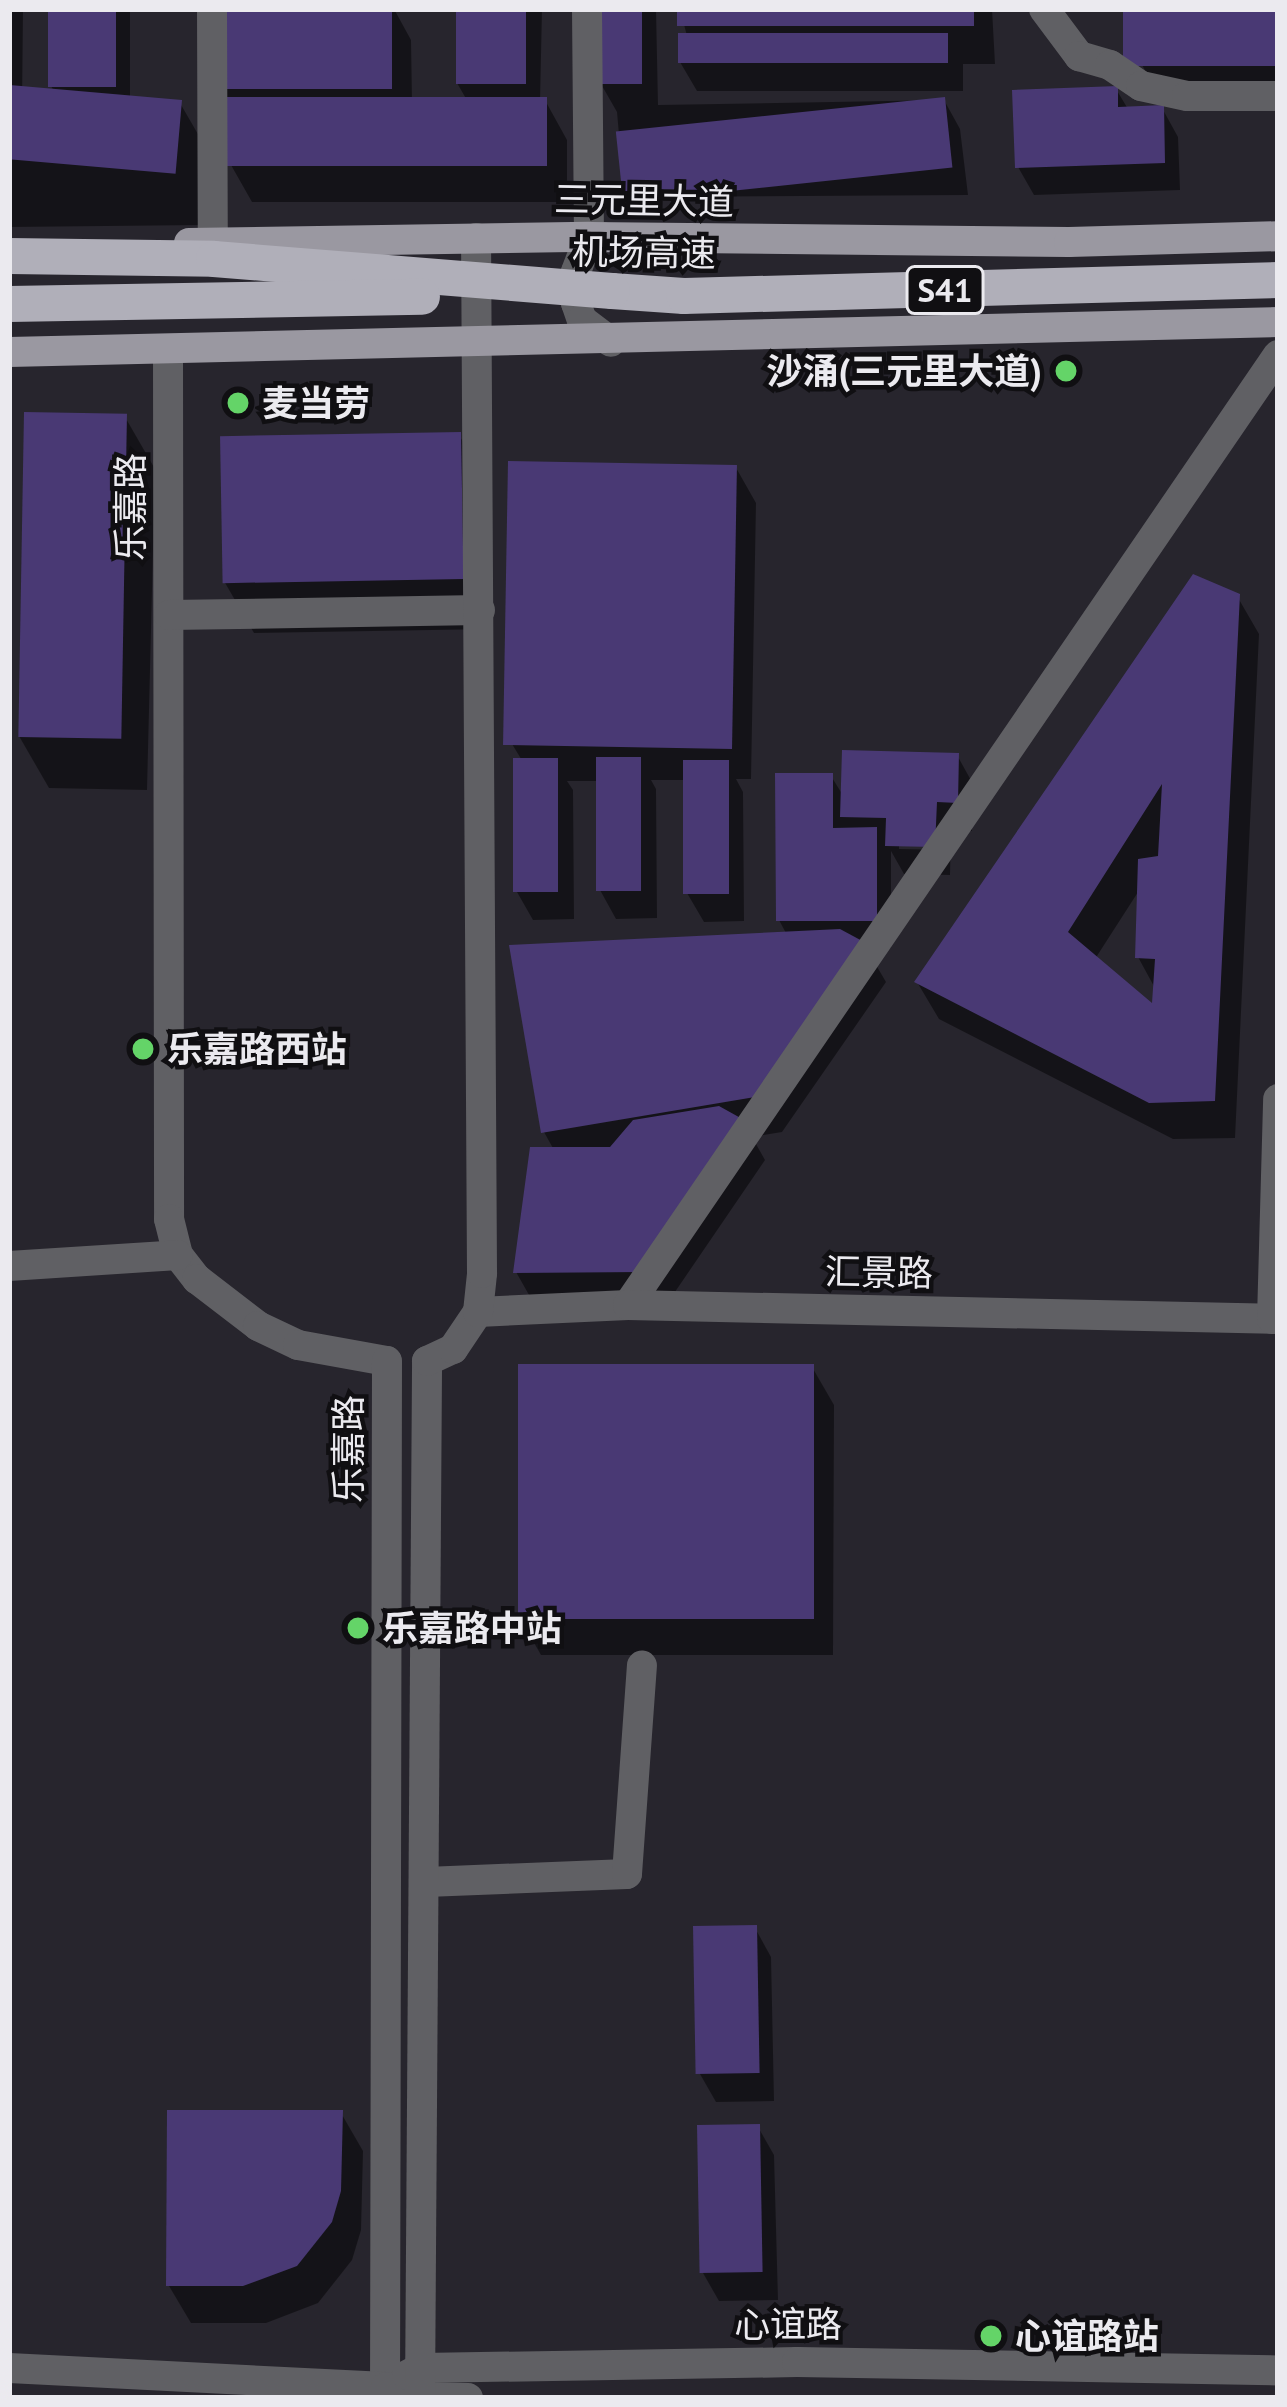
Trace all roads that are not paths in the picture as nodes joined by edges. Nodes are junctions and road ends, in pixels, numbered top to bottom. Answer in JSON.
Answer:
{"nodes":[{"id":1,"x":212,"y":9,"type":"edge"},
{"id":2,"x":587,"y":9,"type":"edge"},
{"id":3,"x":1044,"y":9,"type":"edge"},
{"id":4,"x":1278,"y":95,"type":"edge"},
{"id":5,"x":1278,"y":236,"type":"edge"},
{"id":6,"x":596,"y":237,"type":"junction"},
{"id":7,"x":476,"y":238,"type":"junction"},
{"id":8,"x":213,"y":243,"type":"junction"},
{"id":9,"x":9,"y":253,"type":"edge"},
{"id":10,"x":1278,"y":280,"type":"edge"},
{"id":11,"x":612,"y":292,"type":"junction"},
{"id":12,"x":9,"y":304,"type":"edge"},
{"id":13,"x":1278,"y":322,"type":"edge"},
{"id":14,"x":611,"y":342,"type":"junction"},
{"id":15,"x":478,"y":344,"type":"junction"},
{"id":16,"x":168,"y":351,"type":"junction"},
{"id":17,"x":9,"y":352,"type":"edge"},
{"id":18,"x":1278,"y":355,"type":"edge"},
{"id":19,"x":480,"y":610,"type":"junction"},
{"id":20,"x":169,"y":615,"type":"junction"},
{"id":21,"x":1278,"y":1099,"type":"edge"},
{"id":22,"x":178,"y":1256,"type":"junction"},
{"id":23,"x":9,"y":1266,"type":"edge"},
{"id":24,"x":628,"y":1305,"type":"junction"},
{"id":25,"x":478,"y":1312,"type":"junction"},
{"id":26,"x":1275,"y":1319,"type":"edge"},
{"id":27,"x":386,"y":1360,"type":"junction"},
{"id":28,"x":428,"y":1360,"type":"junction"},
{"id":29,"x":642,"y":1666,"type":"dead end"},
{"id":30,"x":426,"y":1882,"type":"junction"},
{"id":31,"x":9,"y":2368,"type":"edge"},
{"id":32,"x":1278,"y":2370,"type":"edge"},
{"id":33,"x":421,"y":2388,"type":"edge"},
{"id":34,"x":386,"y":2392,"type":"edge"},
{"id":35,"x":468,"y":2398,"type":"edge"}],
"edges":[{"from":1,"to":8,"type":"street"},
{"from":2,"to":6,"type":"street"},
{"from":3,"to":4,"type":"street"},
{"from":5,"to":6,"type":"main road","name":"三元里大道"},
{"from":6,"to":7,"type":"main road","name":"三元里大道"},
{"from":6,"to":14,"type":"street"},
{"from":7,"to":8,"type":"main road","name":"三元里大道"},
{"from":7,"to":15,"type":"street"},
{"from":8,"to":9,"type":"main road","name":"三元里大道"},
{"from":9,"to":11,"type":"highway","bridge":true},
{"from":10,"to":11,"type":"highway","name":"机场高速","number":"S41"},
{"from":11,"to":12,"type":"highway","name":"机场高速","number":"S41","bridge":true},
{"from":13,"to":14,"type":"main road"},
{"from":14,"to":15,"type":"main road"},
{"from":15,"to":16,"type":"main road"},
{"from":15,"to":19,"type":"street"},
{"from":16,"to":17,"type":"main road"},
{"from":16,"to":20,"type":"street","name":"乐嘉路"},
{"from":18,"to":24,"type":"street"},
{"from":19,"to":20,"type":"street"},
{"from":19,"to":25,"type":"street"},
{"from":20,"to":22,"type":"street","name":"乐嘉路"},
{"from":21,"to":26,"type":"street"},
{"from":22,"to":23,"type":"street"},
{"from":22,"to":27,"type":"street","name":"乐嘉路"},
{"from":24,"to":25,"type":"street","name":"汇景路"},
{"from":24,"to":26,"type":"street","name":"汇景路"},
{"from":25,"to":28,"type":"street"},
{"from":27,"to":28,"type":"street"},
{"from":27,"to":34,"type":"street","name":"乐嘉路"},
{"from":28,"to":30,"type":"street"},
{"from":29,"to":30,"type":"street"},
{"from":30,"to":33,"type":"street"},
{"from":31,"to":34,"type":"street","name":"心谊路"},
{"from":32,"to":33,"type":"street","name":"心谊路"},
{"from":33,"to":34,"type":"street","name":"心谊路"},
{"from":33,"to":35,"type":"street","name":"心谊路"}]}
